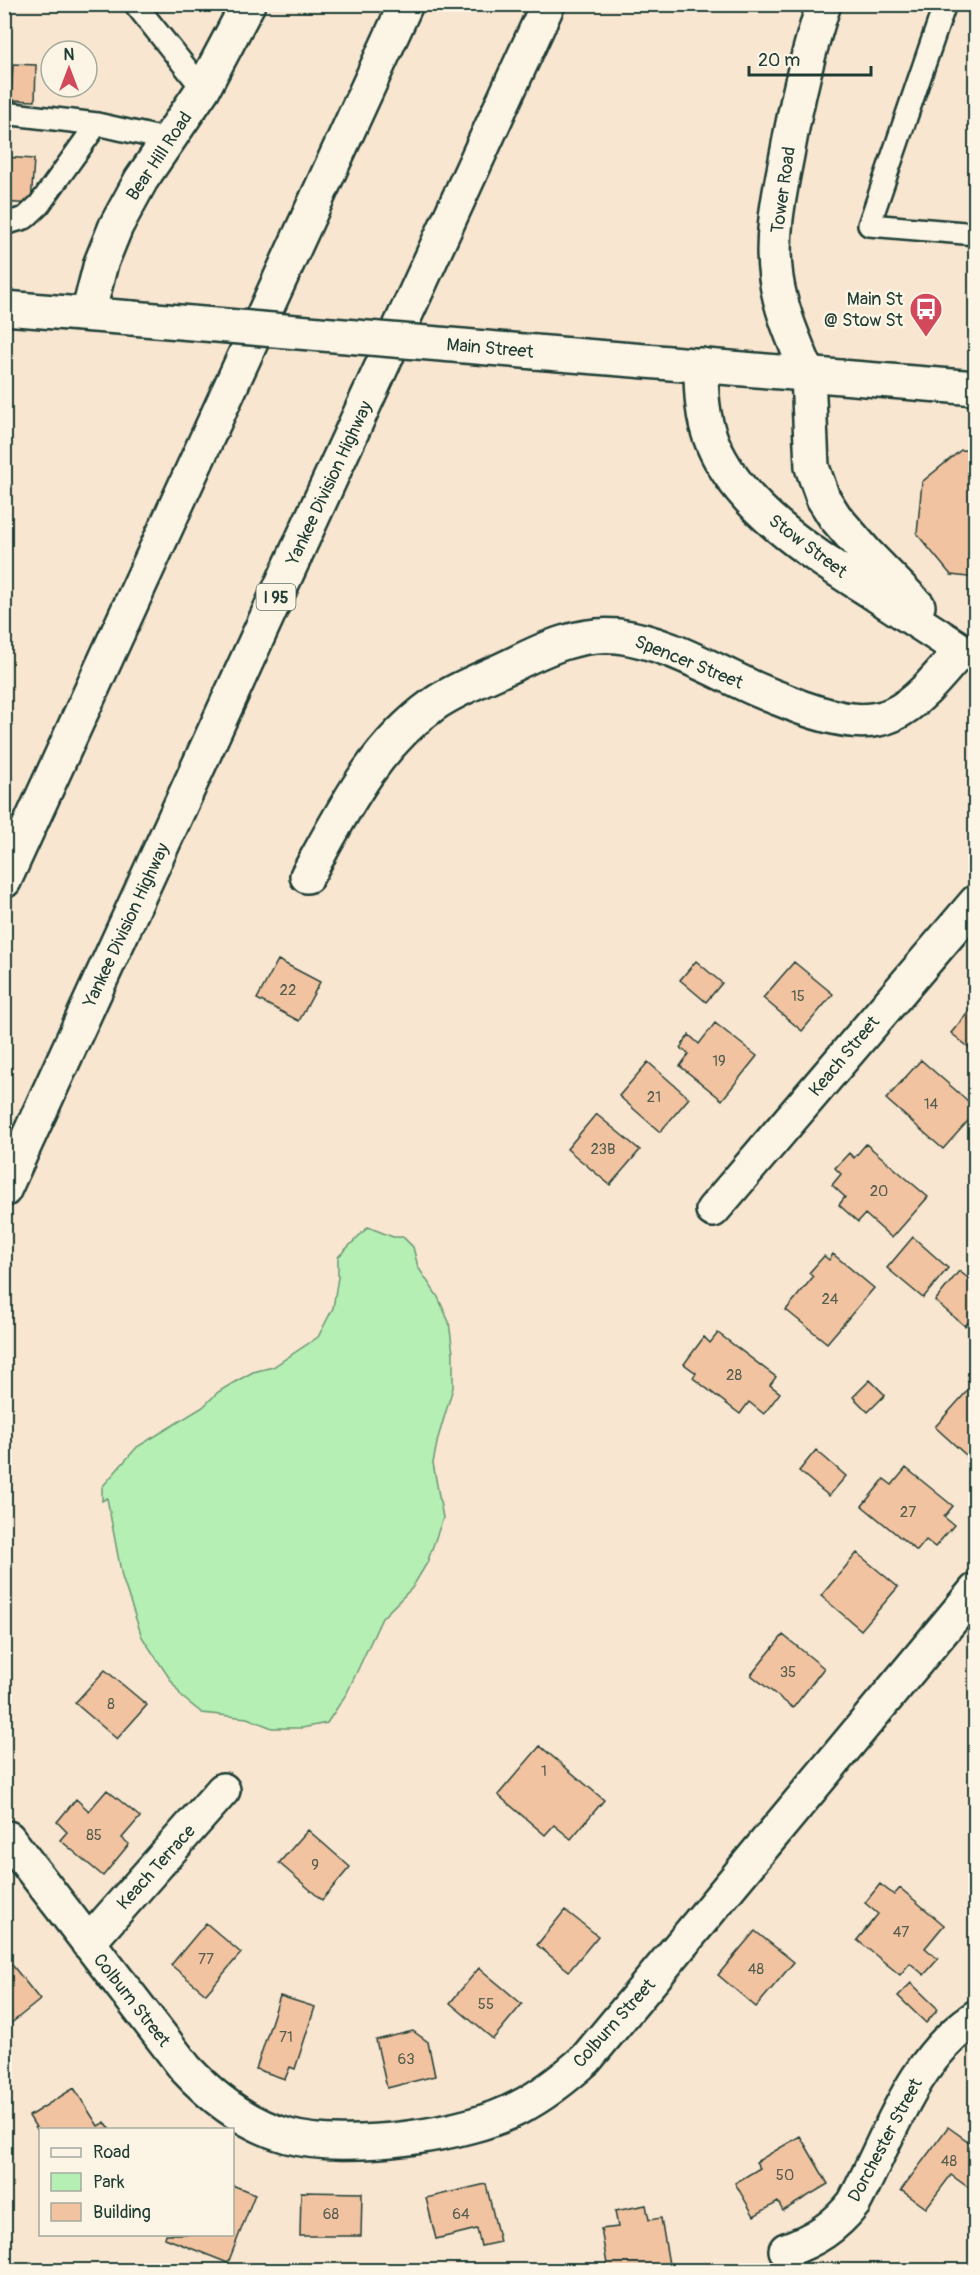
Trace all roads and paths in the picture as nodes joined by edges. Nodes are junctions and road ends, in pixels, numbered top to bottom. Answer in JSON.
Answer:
{"nodes":[{"id":1,"x":135,"y":4,"type":"edge"},
{"id":2,"x":248,"y":4,"type":"edge"},
{"id":3,"x":406,"y":4,"type":"edge"},
{"id":4,"x":548,"y":4,"type":"edge"},
{"id":5,"x":824,"y":4,"type":"edge"},
{"id":6,"x":945,"y":4,"type":"edge"},
{"id":7,"x":203,"y":88,"type":"junction"},
{"id":8,"x":4,"y":113,"type":"edge"},
{"id":9,"x":98,"y":124,"type":"junction"},
{"id":10,"x":169,"y":140,"type":"junction"},
{"id":11,"x":4,"y":224,"type":"edge"},
{"id":12,"x":975,"y":234,"type":"edge"},
{"id":13,"x":4,"y":308,"type":"edge"},
{"id":14,"x":88,"y":314,"type":"junction"},
{"id":15,"x":701,"y":365,"type":"junction"},
{"id":16,"x":808,"y":374,"type":"junction"},
{"id":17,"x":975,"y":388,"type":"edge"},
{"id":18,"x":968,"y":656,"type":"edge"},
{"id":19,"x":307,"y":876,"type":"dead end"},
{"id":20,"x":4,"y":881,"type":"edge"},
{"id":21,"x":975,"y":902,"type":"edge"},
{"id":22,"x":4,"y":1190,"type":"edge"},
{"id":23,"x":713,"y":1210,"type":"dead end"},
{"id":24,"x":975,"y":1590,"type":"edge"},
{"id":25,"x":223,"y":1790,"type":"dead end"},
{"id":26,"x":8,"y":1838,"type":"dead end"},
{"id":27,"x":88,"y":1943,"type":"junction"},
{"id":28,"x":975,"y":2017,"type":"edge"},
{"id":29,"x":786,"y":2250,"type":"dead end"}],
"edges":[{"from":1,"to":7,"type":"lane"},
{"from":2,"to":7,"type":"main road","name":"Bear Hill Road"},
{"from":3,"to":20,"type":"main road"},
{"from":4,"to":22,"type":"main road","name":"Yankee Division Highway","number":"I 95"},
{"from":5,"to":16,"type":"main road","name":"Tower Road"},
{"from":6,"to":12,"type":"lane"},
{"from":7,"to":10,"type":"main road","name":"Bear Hill Road"},
{"from":8,"to":9,"type":"lane"},
{"from":9,"to":10,"type":"lane"},
{"from":9,"to":11,"type":"lane"},
{"from":10,"to":14,"type":"main road","name":"Bear Hill Road"},
{"from":13,"to":14,"type":"main road","name":"Main Street"},
{"from":14,"to":15,"type":"main road","name":"Main Street","bridge":true},
{"from":15,"to":16,"type":"main road","name":"Main Street"},
{"from":15,"to":18,"type":"main road","name":"Stow Street"},
{"from":16,"to":17,"type":"main road","name":"Main Street"},
{"from":16,"to":18,"type":"main road","name":"Stow Street"},
{"from":18,"to":19,"type":"main road","name":"Spencer Street"},
{"from":21,"to":23,"type":"main road","name":"Keach Street"},
{"from":24,"to":27,"type":"main road","name":"Colburn Street"},
{"from":25,"to":27,"type":"main road","name":"Keach Terrace"},
{"from":26,"to":27,"type":"main road","name":"Colburn Street"},
{"from":28,"to":29,"type":"main road","name":"Dorchester Street"}]}
